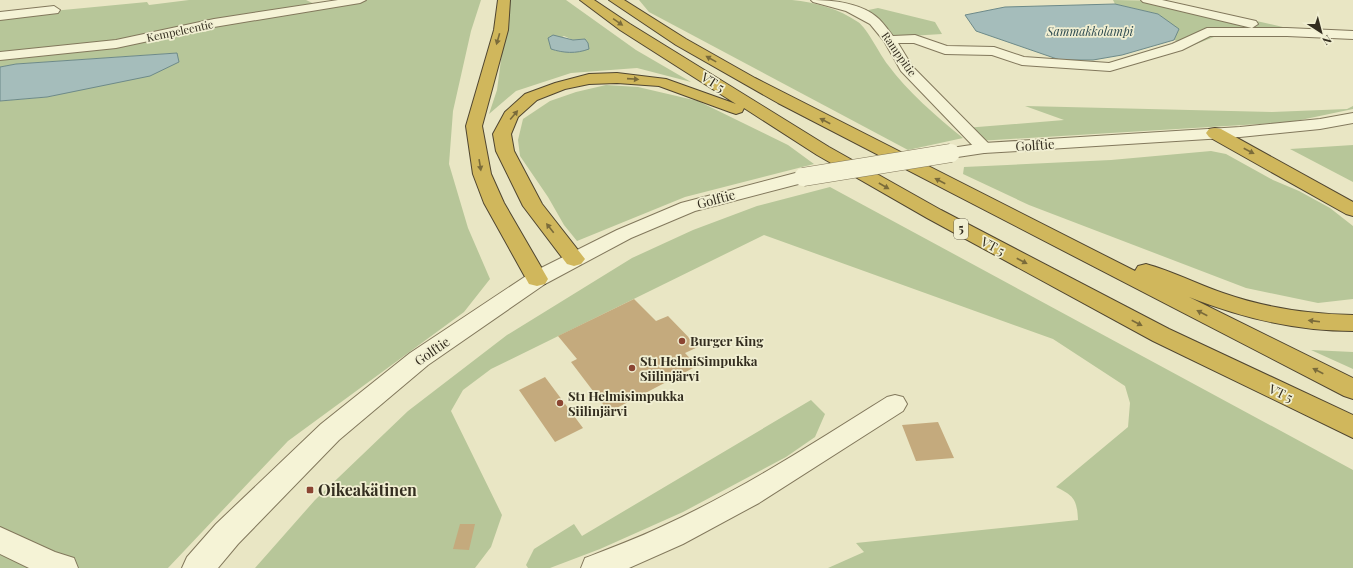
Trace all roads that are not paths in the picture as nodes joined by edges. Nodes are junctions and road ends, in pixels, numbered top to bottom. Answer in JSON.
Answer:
{"nodes":[{"id":1,"x":360,"y":0,"type":"edge"},
{"id":2,"x":504,"y":0,"type":"edge"},
{"id":3,"x":586,"y":0,"type":"edge"},
{"id":4,"x":615,"y":0,"type":"edge"},
{"id":5,"x":817,"y":0,"type":"edge"},
{"id":6,"x":1147,"y":0,"type":"edge"},
{"id":7,"x":54,"y":10,"type":"dead end"},
{"id":8,"x":0,"y":16,"type":"edge"},
{"id":9,"x":1287,"y":32,"type":"junction"},
{"id":10,"x":1353,"y":35,"type":"edge"},
{"id":11,"x":890,"y":40,"type":"junction"},
{"id":12,"x":0,"y":56,"type":"edge"},
{"id":13,"x":1353,"y":118,"type":"edge"},
{"id":14,"x":1240,"y":132,"type":"junction"},
{"id":15,"x":1215,"y":133,"type":"junction"},
{"id":16,"x":984,"y":148,"type":"junction"},
{"id":17,"x":823,"y":151,"type":"junction"},
{"id":18,"x":1353,"y":193,"type":"edge"},
{"id":19,"x":975,"y":199,"type":"junction"},
{"id":20,"x":1353,"y":210,"type":"edge"},
{"id":21,"x":574,"y":259,"type":"junction"},
{"id":22,"x":537,"y":279,"type":"junction"},
{"id":23,"x":1353,"y":323,"type":"edge"},
{"id":24,"x":1353,"y":389,"type":"edge"},
{"id":25,"x":895,"y":404,"type":"dead end"},
{"id":26,"x":1353,"y":427,"type":"edge"},
{"id":27,"x":0,"y":540,"type":"edge"},
{"id":28,"x":64,"y":568,"type":"edge"},
{"id":29,"x":198,"y":568,"type":"edge"},
{"id":30,"x":595,"y":568,"type":"edge"}],
"edges":[{"from":1,"to":12,"type":"street","name":"Kempeleentie"},
{"from":2,"to":22,"type":"highway","one_way":true},
{"from":3,"to":17,"type":"highway","name":"VT 5","number":"5","one_way":true},
{"from":19,"to":4,"type":"highway","name":"VT 5","one_way":true},
{"from":5,"to":11,"type":"street","name":"Ramppitie"},
{"from":6,"to":9,"type":"street"},
{"from":7,"to":8,"type":"street"},
{"from":9,"to":10,"type":"street"},
{"from":9,"to":11,"type":"street"},
{"from":11,"to":16,"type":"street","name":"Ramppitie"},
{"from":13,"to":14,"type":"street","name":"Golftie"},
{"from":14,"to":15,"type":"street","name":"Golftie"},
{"from":14,"to":18,"type":"highway"},
{"from":15,"to":16,"type":"street","name":"Golftie"},
{"from":15,"to":20,"type":"highway","one_way":true},
{"from":16,"to":21,"type":"street","name":"Golftie","bridge":true},
{"from":21,"to":17,"type":"highway","one_way":true},
{"from":17,"to":26,"type":"highway","name":"VT 5","number":"5","one_way":true},
{"from":23,"to":19,"type":"highway","one_way":true},
{"from":24,"to":19,"type":"highway","name":"VT 5","one_way":true},
{"from":21,"to":22,"type":"street","name":"Golftie"},
{"from":22,"to":29,"type":"street","name":"Golftie"},
{"from":25,"to":30,"type":"street"},
{"from":27,"to":28,"type":"street"}]}
